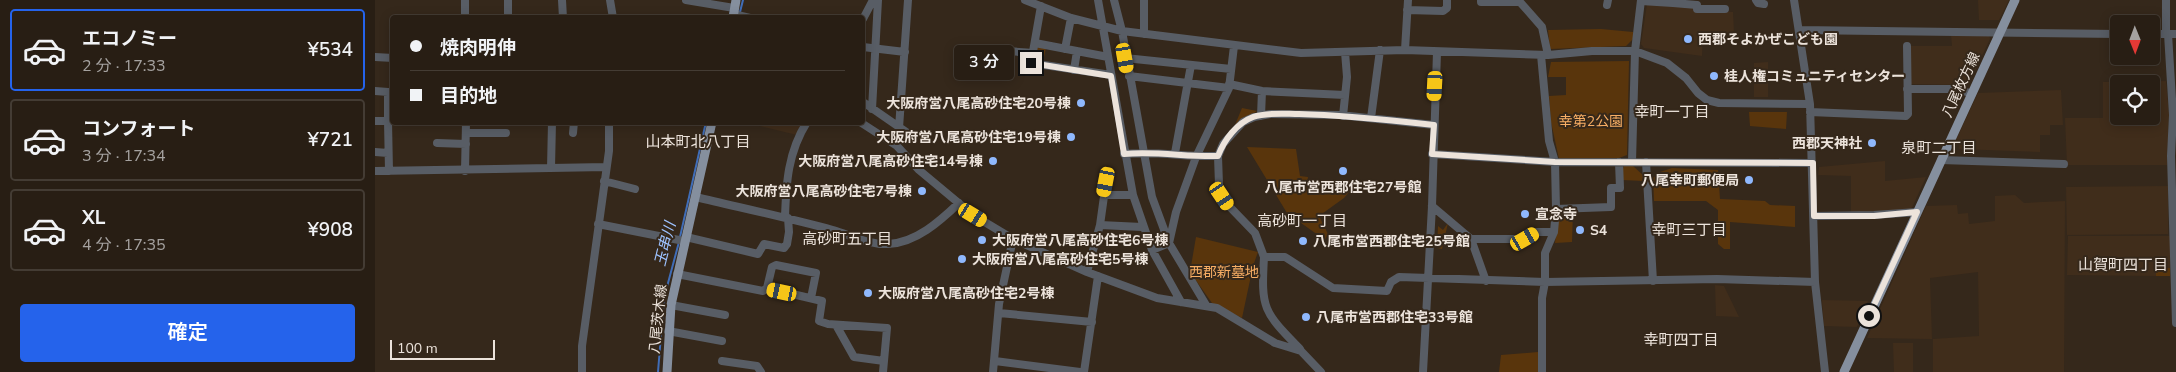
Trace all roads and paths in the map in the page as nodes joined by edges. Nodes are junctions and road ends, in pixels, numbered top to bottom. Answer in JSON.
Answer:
{"nodes":[{"id":1,"x":465,"y":0,"type":"edge"},
{"id":2,"x":508,"y":0,"type":"edge"},
{"id":3,"x":563,"y":0,"type":"edge"},
{"id":4,"x":610,"y":0,"type":"edge"},
{"id":5,"x":686,"y":0,"type":"edge"},
{"id":6,"x":873,"y":0,"type":"edge"},
{"id":7,"x":878,"y":0,"type":"edge"},
{"id":8,"x":908,"y":0,"type":"edge"},
{"id":9,"x":1025,"y":0,"type":"edge"},
{"id":10,"x":1097,"y":0,"type":"edge"},
{"id":11,"x":1114,"y":0,"type":"edge"},
{"id":12,"x":1144,"y":0,"type":"edge"},
{"id":13,"x":1408,"y":0,"type":"edge"},
{"id":14,"x":1447,"y":0,"type":"edge"},
{"id":15,"x":1481,"y":0,"type":"edge"},
{"id":16,"x":1756,"y":0,"type":"edge"},
{"id":17,"x":1794,"y":0,"type":"edge"},
{"id":18,"x":2015,"y":0,"type":"edge"},
{"id":19,"x":2166,"y":0,"type":"edge"},
{"id":20,"x":1641,"y":1,"type":"edge"},
{"id":21,"x":1674,"y":1,"type":"edge"},
{"id":22,"x":1697,"y":2,"type":"edge"},
{"id":23,"x":1764,"y":4,"type":"dead end"},
{"id":24,"x":1041,"y":6,"type":"junction"},
{"id":25,"x":1725,"y":9,"type":"dead end"},
{"id":26,"x":1407,"y":10,"type":"junction"},
{"id":27,"x":734,"y":11,"type":"edge"},
{"id":28,"x":465,"y":15,"type":"edge"},
{"id":29,"x":508,"y":15,"type":"edge"},
{"id":30,"x":563,"y":15,"type":"edge"},
{"id":31,"x":612,"y":15,"type":"edge"},
{"id":32,"x":865,"y":15,"type":"edge"},
{"id":33,"x":1071,"y":18,"type":"junction"},
{"id":34,"x":1102,"y":27,"type":"junction"},
{"id":35,"x":1799,"y":30,"type":"junction"},
{"id":36,"x":1122,"y":31,"type":"junction"},
{"id":37,"x":2000,"y":33,"type":"junction"},
{"id":38,"x":1143,"y":34,"type":"junction"},
{"id":39,"x":2110,"y":34,"type":"edge"},
{"id":40,"x":2170,"y":34,"type":"edge"},
{"id":41,"x":1035,"y":43,"type":"junction"},
{"id":42,"x":1234,"y":46,"type":"junction"},
{"id":43,"x":1907,"y":46,"type":"dead end"},
{"id":44,"x":865,"y":48,"type":"edge"},
{"id":45,"x":982,"y":48,"type":"dead end"},
{"id":46,"x":876,"y":49,"type":"junction"},
{"id":47,"x":1065,"y":49,"type":"junction"},
{"id":48,"x":1380,"y":50,"type":"junction"},
{"id":49,"x":1405,"y":50,"type":"junction"},
{"id":50,"x":1077,"y":51,"type":"junction"},
{"id":51,"x":1635,"y":51,"type":"junction"},
{"id":52,"x":905,"y":52,"type":"junction"},
{"id":53,"x":1345,"y":52,"type":"junction"},
{"id":54,"x":1437,"y":52,"type":"junction"},
{"id":55,"x":1033,"y":53,"type":"junction"},
{"id":56,"x":1545,"y":55,"type":"junction"},
{"id":57,"x":375,"y":57,"type":"edge"},
{"id":58,"x":1108,"y":57,"type":"junction"},
{"id":59,"x":390,"y":58,"type":"edge"},
{"id":60,"x":1125,"y":58,"type":"junction"},
{"id":61,"x":1191,"y":65,"type":"junction"},
{"id":62,"x":1231,"y":69,"type":"junction"},
{"id":63,"x":1075,"y":70,"type":"junction"},
{"id":64,"x":1111,"y":76,"type":"junction"},
{"id":65,"x":1129,"y":76,"type":"junction"},
{"id":66,"x":1187,"y":83,"type":"junction"},
{"id":67,"x":1229,"y":86,"type":"junction"},
{"id":68,"x":1907,"y":88,"type":"junction"},
{"id":69,"x":375,"y":91,"type":"edge"},
{"id":70,"x":1262,"y":91,"type":"junction"},
{"id":71,"x":1972,"y":94,"type":"junction"},
{"id":72,"x":1345,"y":95,"type":"junction"},
{"id":73,"x":865,"y":104,"type":"edge"},
{"id":74,"x":1810,"y":108,"type":"junction"},
{"id":75,"x":872,"y":109,"type":"junction"},
{"id":76,"x":1261,"y":116,"type":"junction"},
{"id":77,"x":1343,"y":116,"type":"junction"},
{"id":78,"x":1371,"y":118,"type":"junction"},
{"id":79,"x":375,"y":121,"type":"edge"},
{"id":80,"x":388,"y":121,"type":"junction"},
{"id":81,"x":466,"y":125,"type":"edge"},
{"id":82,"x":552,"y":125,"type":"edge"},
{"id":83,"x":574,"y":125,"type":"edge"},
{"id":84,"x":609,"y":125,"type":"edge"},
{"id":85,"x":712,"y":125,"type":"edge"},
{"id":86,"x":805,"y":125,"type":"edge"},
{"id":87,"x":865,"y":125,"type":"edge"},
{"id":88,"x":1434,"y":125,"type":"junction"},
{"id":89,"x":899,"y":128,"type":"junction"},
{"id":90,"x":466,"y":132,"type":"junction"},
{"id":91,"x":506,"y":133,"type":"dead end"},
{"id":92,"x":573,"y":133,"type":"dead end"},
{"id":93,"x":912,"y":136,"type":"dead end"},
{"id":94,"x":437,"y":143,"type":"dead end"},
{"id":95,"x":466,"y":144,"type":"junction"},
{"id":96,"x":375,"y":152,"type":"edge"},
{"id":97,"x":1142,"y":152,"type":"junction"},
{"id":98,"x":388,"y":153,"type":"junction"},
{"id":99,"x":1175,"y":153,"type":"junction"},
{"id":100,"x":1124,"y":154,"type":"junction"},
{"id":101,"x":1432,"y":154,"type":"junction"},
{"id":102,"x":1218,"y":156,"type":"junction"},
{"id":103,"x":1196,"y":157,"type":"junction"},
{"id":104,"x":1941,"y":160,"type":"junction"},
{"id":105,"x":1555,"y":162,"type":"junction"},
{"id":106,"x":1619,"y":162,"type":"junction"},
{"id":107,"x":1633,"y":162,"type":"junction"},
{"id":108,"x":1646,"y":162,"type":"junction"},
{"id":109,"x":1813,"y":163,"type":"junction"},
{"id":110,"x":2064,"y":164,"type":"dead end"},
{"id":111,"x":606,"y":167,"type":"junction"},
{"id":112,"x":551,"y":168,"type":"junction"},
{"id":113,"x":465,"y":170,"type":"junction"},
{"id":114,"x":375,"y":171,"type":"edge"},
{"id":115,"x":389,"y":171,"type":"junction"},
{"id":116,"x":604,"y":181,"type":"junction"},
{"id":117,"x":1106,"y":182,"type":"dead end"},
{"id":118,"x":635,"y":189,"type":"dead end"},
{"id":119,"x":1104,"y":195,"type":"junction"},
{"id":120,"x":1133,"y":195,"type":"junction"},
{"id":121,"x":696,"y":197,"type":"junction"},
{"id":122,"x":959,"y":203,"type":"junction"},
{"id":123,"x":1432,"y":206,"type":"junction"},
{"id":124,"x":1556,"y":209,"type":"junction"},
{"id":125,"x":1917,"y":212,"type":"junction"},
{"id":126,"x":1814,"y":216,"type":"junction"},
{"id":127,"x":787,"y":218,"type":"junction"},
{"id":128,"x":598,"y":224,"type":"junction"},
{"id":129,"x":1100,"y":225,"type":"junction"},
{"id":130,"x":1142,"y":227,"type":"junction"},
{"id":131,"x":1554,"y":232,"type":"junction"},
{"id":132,"x":1013,"y":239,"type":"junction"},
{"id":133,"x":1471,"y":239,"type":"junction"},
{"id":134,"x":685,"y":240,"type":"junction"},
{"id":135,"x":1169,"y":243,"type":"junction"},
{"id":136,"x":1152,"y":250,"type":"junction"},
{"id":137,"x":1263,"y":256,"type":"junction"},
{"id":138,"x":1087,"y":272,"type":"junction"},
{"id":139,"x":677,"y":274,"type":"junction"},
{"id":140,"x":1098,"y":276,"type":"junction"},
{"id":141,"x":1429,"y":278,"type":"junction"},
{"id":142,"x":1486,"y":281,"type":"junction"},
{"id":143,"x":1653,"y":281,"type":"junction"},
{"id":144,"x":1545,"y":282,"type":"junction"},
{"id":145,"x":1815,"y":282,"type":"junction"},
{"id":146,"x":767,"y":288,"type":"junction"},
{"id":147,"x":811,"y":298,"type":"junction"},
{"id":148,"x":1181,"y":302,"type":"junction"},
{"id":149,"x":671,"y":305,"type":"junction"},
{"id":150,"x":1206,"y":305,"type":"junction"},
{"id":151,"x":999,"y":313,"type":"junction"},
{"id":152,"x":725,"y":315,"type":"dead end"},
{"id":153,"x":1092,"y":322,"type":"junction"},
{"id":154,"x":2176,"y":323,"type":"edge"},
{"id":155,"x":836,"y":324,"type":"junction"},
{"id":156,"x":668,"y":330,"type":"junction"},
{"id":157,"x":722,"y":341,"type":"dead end"},
{"id":158,"x":1301,"y":351,"type":"junction"},
{"id":159,"x":884,"y":360,"type":"junction"},
{"id":160,"x":995,"y":361,"type":"junction"},
{"id":161,"x":722,"y":362,"type":"dead end"},
{"id":162,"x":583,"y":372,"type":"edge"},
{"id":163,"x":667,"y":372,"type":"edge"},
{"id":164,"x":761,"y":372,"type":"edge"},
{"id":165,"x":883,"y":372,"type":"edge"},
{"id":166,"x":993,"y":372,"type":"edge"},
{"id":167,"x":1079,"y":372,"type":"edge"},
{"id":168,"x":1085,"y":372,"type":"edge"},
{"id":169,"x":1321,"y":372,"type":"edge"},
{"id":170,"x":1423,"y":372,"type":"edge"},
{"id":171,"x":1542,"y":372,"type":"edge"},
{"id":172,"x":1825,"y":372,"type":"edge"},
{"id":173,"x":1844,"y":372,"type":"edge"}],
"edges":[{"from":1,"to":28,"type":"street"},
{"from":2,"to":29,"type":"street"},
{"from":3,"to":30,"type":"street"},
{"from":4,"to":31,"type":"street"},
{"from":5,"to":27,"type":"street"},
{"from":6,"to":32,"type":"street"},
{"from":7,"to":46,"type":"street"},
{"from":8,"to":52,"type":"street"},
{"from":9,"to":24,"type":"street"},
{"from":10,"to":34,"type":"street"},
{"from":11,"to":36,"type":"street"},
{"from":12,"to":38,"type":"street"},
{"from":13,"to":26,"type":"street"},
{"from":14,"to":26,"type":"street"},
{"from":15,"to":56,"type":"street"},
{"from":16,"to":23,"type":"street"},
{"from":17,"to":35,"type":"street"},
{"from":18,"to":37,"type":"main road","name":"八尾枚方線"},
{"from":19,"to":40,"type":"street"},
{"from":20,"to":21,"type":"street"},
{"from":20,"to":51,"type":"street"},
{"from":21,"to":22,"type":"street"},
{"from":22,"to":25,"type":"street"},
{"from":24,"to":33,"type":"street"},
{"from":24,"to":41,"type":"street"},
{"from":26,"to":49,"type":"street"},
{"from":33,"to":34,"type":"street"},
{"from":33,"to":47,"type":"street"},
{"from":34,"to":36,"type":"street"},
{"from":34,"to":58,"type":"street"},
{"from":35,"to":37,"type":"street"},
{"from":35,"to":74,"type":"street"},
{"from":36,"to":38,"type":"street"},
{"from":36,"to":60,"type":"street"},
{"from":37,"to":39,"type":"street"},
{"from":37,"to":71,"type":"main road","name":"八尾枚方線"},
{"from":38,"to":42,"type":"street"},
{"from":40,"to":154,"type":"street"},
{"from":41,"to":47,"type":"street"},
{"from":41,"to":55,"type":"street"},
{"from":42,"to":53,"type":"street"},
{"from":42,"to":62,"type":"street"},
{"from":43,"to":68,"type":"street"},
{"from":44,"to":46,"type":"street"},
{"from":45,"to":55,"type":"street"},
{"from":46,"to":52,"type":"street"},
{"from":46,"to":75,"type":"street"},
{"from":47,"to":50,"type":"street"},
{"from":48,"to":49,"type":"street"},
{"from":48,"to":53,"type":"street"},
{"from":48,"to":78,"type":"street"},
{"from":49,"to":54,"type":"street"},
{"from":50,"to":58,"type":"street"},
{"from":50,"to":63,"type":"street"},
{"from":51,"to":56,"type":"street"},
{"from":51,"to":74,"type":"street"},
{"from":51,"to":107,"type":"street"},
{"from":52,"to":89,"type":"street"},
{"from":53,"to":72,"type":"street"},
{"from":54,"to":56,"type":"street"},
{"from":54,"to":88,"type":"street"},
{"from":55,"to":63,"type":"street"},
{"from":56,"to":105,"type":"street"},
{"from":57,"to":59,"type":"street"},
{"from":58,"to":64,"type":"street"},
{"from":60,"to":61,"type":"street"},
{"from":60,"to":65,"type":"street"},
{"from":61,"to":62,"type":"street"},
{"from":61,"to":66,"type":"street"},
{"from":62,"to":67,"type":"street"},
{"from":63,"to":64,"type":"street"},
{"from":64,"to":100,"type":"street"},
{"from":65,"to":66,"type":"street"},
{"from":65,"to":97,"type":"street"},
{"from":66,"to":67,"type":"street"},
{"from":66,"to":99,"type":"street"},
{"from":67,"to":70,"type":"street"},
{"from":67,"to":103,"type":"street"},
{"from":68,"to":71,"type":"street"},
{"from":68,"to":74,"type":"street"},
{"from":69,"to":80,"type":"street"},
{"from":70,"to":72,"type":"street"},
{"from":70,"to":76,"type":"street"},
{"from":71,"to":104,"type":"main road","name":"八尾枚方線"},
{"from":72,"to":77,"type":"street"},
{"from":73,"to":75,"type":"street"},
{"from":74,"to":109,"type":"street"},
{"from":75,"to":89,"type":"street"},
{"from":76,"to":77,"type":"street"},
{"from":76,"to":102,"type":"street"},
{"from":77,"to":78,"type":"street"},
{"from":78,"to":88,"type":"street"},
{"from":79,"to":80,"type":"street"},
{"from":80,"to":98,"type":"street"},
{"from":81,"to":90,"type":"street"},
{"from":82,"to":112,"type":"street"},
{"from":83,"to":92,"type":"street"},
{"from":84,"to":111,"type":"street"},
{"from":85,"to":121,"type":"main road","name":"八尾茨木線"},
{"from":86,"to":127,"type":"street"},
{"from":87,"to":122,"type":"street"},
{"from":88,"to":101,"type":"street"},
{"from":89,"to":93,"type":"street"},
{"from":90,"to":91,"type":"street"},
{"from":90,"to":95,"type":"street"},
{"from":94,"to":95,"type":"street"},
{"from":95,"to":113,"type":"street"},
{"from":96,"to":98,"type":"street"},
{"from":97,"to":99,"type":"street"},
{"from":97,"to":100,"type":"street"},
{"from":97,"to":135,"type":"street"},
{"from":98,"to":115,"type":"street"},
{"from":99,"to":103,"type":"street"},
{"from":100,"to":120,"type":"street"},
{"from":101,"to":105,"type":"street"},
{"from":101,"to":123,"type":"street"},
{"from":102,"to":103,"type":"street"},
{"from":102,"to":137,"type":"street"},
{"from":103,"to":135,"type":"street"},
{"from":104,"to":110,"type":"street"},
{"from":104,"to":125,"type":"main road","name":"八尾枚方線"},
{"from":105,"to":106,"type":"street"},
{"from":105,"to":124,"type":"street"},
{"from":106,"to":107,"type":"street"},
{"from":106,"to":124,"type":"street"},
{"from":107,"to":108,"type":"street"},
{"from":108,"to":109,"type":"street"},
{"from":108,"to":143,"type":"street"},
{"from":109,"to":126,"type":"street"},
{"from":111,"to":112,"type":"street"},
{"from":111,"to":116,"type":"street"},
{"from":112,"to":113,"type":"street"},
{"from":113,"to":115,"type":"street"},
{"from":114,"to":115,"type":"street"},
{"from":116,"to":118,"type":"street"},
{"from":116,"to":128,"type":"street"},
{"from":117,"to":119,"type":"street"},
{"from":119,"to":120,"type":"street"},
{"from":119,"to":129,"type":"street"},
{"from":120,"to":130,"type":"street"},
{"from":121,"to":127,"type":"street"},
{"from":121,"to":134,"type":"main road","name":"八尾茨木線"},
{"from":122,"to":127,"type":"street"},
{"from":122,"to":132,"type":"street"},
{"from":123,"to":133,"type":"street"},
{"from":123,"to":141,"type":"street"},
{"from":124,"to":131,"type":"street"},
{"from":125,"to":126,"type":"street"},
{"from":125,"to":173,"type":"main road","name":"八尾枚方線"},
{"from":126,"to":145,"type":"street"},
{"from":127,"to":134,"type":"street"},
{"from":128,"to":134,"type":"street"},
{"from":128,"to":162,"type":"street"},
{"from":129,"to":130,"type":"street"},
{"from":129,"to":138,"type":"street"},
{"from":130,"to":136,"type":"street"},
{"from":131,"to":133,"type":"street"},
{"from":131,"to":144,"type":"street"},
{"from":132,"to":138,"type":"street"},
{"from":132,"to":151,"type":"street"},
{"from":133,"to":142,"type":"street"},
{"from":134,"to":139,"type":"main road","name":"八尾茨木線"},
{"from":135,"to":136,"type":"street"},
{"from":135,"to":150,"type":"street"},
{"from":136,"to":148,"type":"street"},
{"from":137,"to":141,"type":"street"},
{"from":137,"to":158,"type":"street"},
{"from":138,"to":140,"type":"street"},
{"from":139,"to":146,"type":"street"},
{"from":139,"to":149,"type":"main road","name":"八尾茨木線"},
{"from":140,"to":148,"type":"street"},
{"from":140,"to":153,"type":"street"},
{"from":141,"to":142,"type":"street"},
{"from":141,"to":170,"type":"street"},
{"from":142,"to":144,"type":"street"},
{"from":143,"to":144,"type":"street"},
{"from":143,"to":145,"type":"street"},
{"from":144,"to":171,"type":"street"},
{"from":145,"to":172,"type":"street"},
{"from":146,"to":147,"type":"street"},
{"from":146,"to":147,"type":"street"},
{"from":147,"to":155,"type":"street"},
{"from":148,"to":150,"type":"street"},
{"from":149,"to":152,"type":"street"},
{"from":149,"to":156,"type":"main road","name":"八尾茨木線"},
{"from":150,"to":158,"type":"street"},
{"from":151,"to":153,"type":"street"},
{"from":151,"to":160,"type":"street"},
{"from":153,"to":168,"type":"street"},
{"from":155,"to":159,"type":"street"},
{"from":155,"to":159,"type":"street"},
{"from":156,"to":157,"type":"street"},
{"from":156,"to":163,"type":"main road","name":"八尾茨木線"},
{"from":158,"to":169,"type":"street"},
{"from":159,"to":165,"type":"street"},
{"from":160,"to":166,"type":"street"},
{"from":160,"to":167,"type":"street"},
{"from":161,"to":164,"type":"street"}]}
